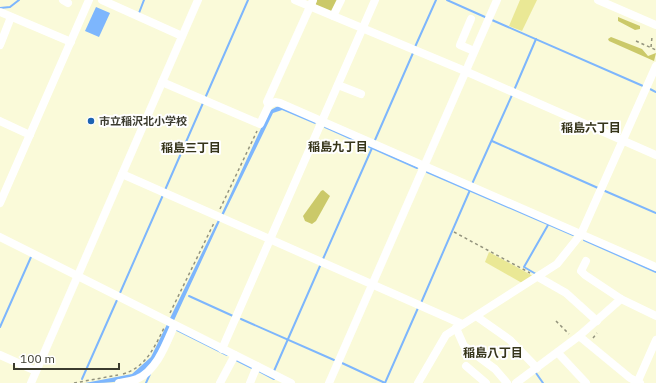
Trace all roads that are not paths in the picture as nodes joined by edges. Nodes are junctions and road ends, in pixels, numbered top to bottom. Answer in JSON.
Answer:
{"nodes":[{"id":1,"x":89,"y":0,"type":"edge"},
{"id":2,"x":102,"y":0,"type":"edge"},
{"id":3,"x":198,"y":0,"type":"edge"},
{"id":4,"x":295,"y":0,"type":"edge"},
{"id":5,"x":341,"y":0,"type":"edge"},
{"id":6,"x":375,"y":0,"type":"edge"},
{"id":7,"x":497,"y":0,"type":"edge"},
{"id":8,"x":598,"y":0,"type":"edge"},
{"id":9,"x":311,"y":3,"type":"edge"},
{"id":10,"x":0,"y":12,"type":"edge"},
{"id":11,"x":333,"y":16,"type":"junction"},
{"id":12,"x":11,"y":17,"type":"junction"},
{"id":13,"x":471,"y":19,"type":"dead end"},
{"id":14,"x":656,"y":25,"type":"edge"},
{"id":15,"x":362,"y":28,"type":"junction"},
{"id":16,"x":182,"y":36,"type":"junction"},
{"id":17,"x":71,"y":42,"type":"junction"},
{"id":18,"x":0,"y":45,"type":"edge"},
{"id":19,"x":474,"y":51,"type":"junction"},
{"id":20,"x":656,"y":66,"type":"edge"},
{"id":21,"x":465,"y":71,"type":"junction"},
{"id":22,"x":162,"y":82,"type":"junction"},
{"id":23,"x":338,"y":85,"type":"junction"},
{"id":24,"x":361,"y":94,"type":"dead end"},
{"id":25,"x":269,"y":105,"type":"junction"},
{"id":26,"x":0,"y":121,"type":"edge"},
{"id":27,"x":323,"y":121,"type":"junction"},
{"id":28,"x":30,"y":135,"type":"junction"},
{"id":29,"x":623,"y":140,"type":"junction"},
{"id":30,"x":656,"y":155,"type":"edge"},
{"id":31,"x":424,"y":166,"type":"junction"},
{"id":32,"x":122,"y":174,"type":"junction"},
{"id":33,"x":0,"y":203,"type":"edge"},
{"id":34,"x":581,"y":234,"type":"junction"},
{"id":35,"x":0,"y":238,"type":"edge"},
{"id":36,"x":271,"y":239,"type":"junction"},
{"id":37,"x":586,"y":261,"type":"dead end"},
{"id":38,"x":656,"y":267,"type":"edge"},
{"id":39,"x":77,"y":277,"type":"junction"},
{"id":40,"x":538,"y":277,"type":"junction"},
{"id":41,"x":372,"y":284,"type":"junction"},
{"id":42,"x":621,"y":298,"type":"junction"},
{"id":43,"x":476,"y":316,"type":"junction"},
{"id":44,"x":656,"y":316,"type":"edge"},
{"id":45,"x":597,"y":321,"type":"junction"},
{"id":46,"x":170,"y":323,"type":"junction"},
{"id":47,"x":459,"y":326,"type":"junction"},
{"id":48,"x":579,"y":336,"type":"junction"},
{"id":49,"x":656,"y":340,"type":"edge"},
{"id":50,"x":222,"y":349,"type":"junction"},
{"id":51,"x":558,"y":353,"type":"junction"},
{"id":52,"x":0,"y":355,"type":"edge"},
{"id":53,"x":235,"y":356,"type":"junction"},
{"id":54,"x":152,"y":366,"type":"junction"},
{"id":55,"x":257,"y":366,"type":"junction"},
{"id":56,"x":466,"y":366,"type":"dead end"},
{"id":57,"x":537,"y":368,"type":"junction"},
{"id":58,"x":36,"y":371,"type":"junction"},
{"id":59,"x":31,"y":383,"type":"edge"},
{"id":60,"x":119,"y":383,"type":"edge"},
{"id":61,"x":144,"y":383,"type":"edge"},
{"id":62,"x":220,"y":383,"type":"edge"},
{"id":63,"x":250,"y":383,"type":"edge"},
{"id":64,"x":291,"y":383,"type":"edge"},
{"id":65,"x":329,"y":383,"type":"edge"},
{"id":66,"x":418,"y":383,"type":"edge"},
{"id":67,"x":486,"y":383,"type":"edge"},
{"id":68,"x":507,"y":383,"type":"edge"},
{"id":69,"x":516,"y":383,"type":"edge"},
{"id":70,"x":586,"y":383,"type":"edge"},
{"id":71,"x":638,"y":383,"type":"edge"}],
"edges":[{"from":1,"to":17,"type":"street"},
{"from":2,"to":16,"type":"street"},
{"from":3,"to":16,"type":"street"},
{"from":4,"to":9,"type":"street"},
{"from":5,"to":11,"type":"street"},
{"from":6,"to":15,"type":"street"},
{"from":7,"to":19,"type":"street"},
{"from":8,"to":14,"type":"street"},
{"from":9,"to":11,"type":"street"},
{"from":9,"to":25,"type":"street"},
{"from":10,"to":12,"type":"street"},
{"from":11,"to":15,"type":"street"},
{"from":12,"to":17,"type":"street"},
{"from":12,"to":18,"type":"street"},
{"from":13,"to":19,"type":"street"},
{"from":15,"to":21,"type":"street"},
{"from":15,"to":23,"type":"street"},
{"from":16,"to":22,"type":"street"},
{"from":17,"to":28,"type":"street"},
{"from":19,"to":21,"type":"street"},
{"from":20,"to":29,"type":"street"},
{"from":21,"to":29,"type":"street"},
{"from":21,"to":31,"type":"street"},
{"from":22,"to":25,"type":"street"},
{"from":22,"to":32,"type":"street"},
{"from":23,"to":24,"type":"street"},
{"from":23,"to":27,"type":"street"},
{"from":25,"to":27,"type":"street"},
{"from":26,"to":28,"type":"street"},
{"from":27,"to":31,"type":"street"},
{"from":27,"to":36,"type":"street"},
{"from":28,"to":33,"type":"street"},
{"from":29,"to":30,"type":"street"},
{"from":29,"to":34,"type":"street"},
{"from":31,"to":34,"type":"street"},
{"from":31,"to":41,"type":"street"},
{"from":32,"to":36,"type":"street"},
{"from":32,"to":39,"type":"street"},
{"from":34,"to":38,"type":"street"},
{"from":34,"to":40,"type":"street"},
{"from":35,"to":39,"type":"street"},
{"from":36,"to":41,"type":"street"},
{"from":36,"to":50,"type":"street"},
{"from":37,"to":42,"type":"street"},
{"from":39,"to":46,"type":"street"},
{"from":39,"to":58,"type":"street"},
{"from":40,"to":43,"type":"street"},
{"from":40,"to":45,"type":"street"},
{"from":41,"to":47,"type":"street"},
{"from":41,"to":65,"type":"street"},
{"from":42,"to":44,"type":"street"},
{"from":42,"to":45,"type":"street"},
{"from":43,"to":47,"type":"street"},
{"from":43,"to":57,"type":"street"},
{"from":45,"to":48,"type":"street"},
{"from":46,"to":50,"type":"street"},
{"from":46,"to":54,"type":"street"},
{"from":47,"to":66,"type":"street"},
{"from":47,"to":68,"type":"street"},
{"from":48,"to":51,"type":"street"},
{"from":48,"to":71,"type":"street"},
{"from":49,"to":71,"type":"street"},
{"from":50,"to":53,"type":"street"},
{"from":51,"to":57,"type":"street"},
{"from":51,"to":70,"type":"street"},
{"from":52,"to":58,"type":"street"},
{"from":53,"to":55,"type":"street"},
{"from":53,"to":62,"type":"street"},
{"from":54,"to":60,"type":"street"},
{"from":54,"to":61,"type":"street"},
{"from":55,"to":63,"type":"street"},
{"from":55,"to":64,"type":"street"},
{"from":56,"to":67,"type":"street"},
{"from":57,"to":69,"type":"street"},
{"from":58,"to":59,"type":"street"}]}
